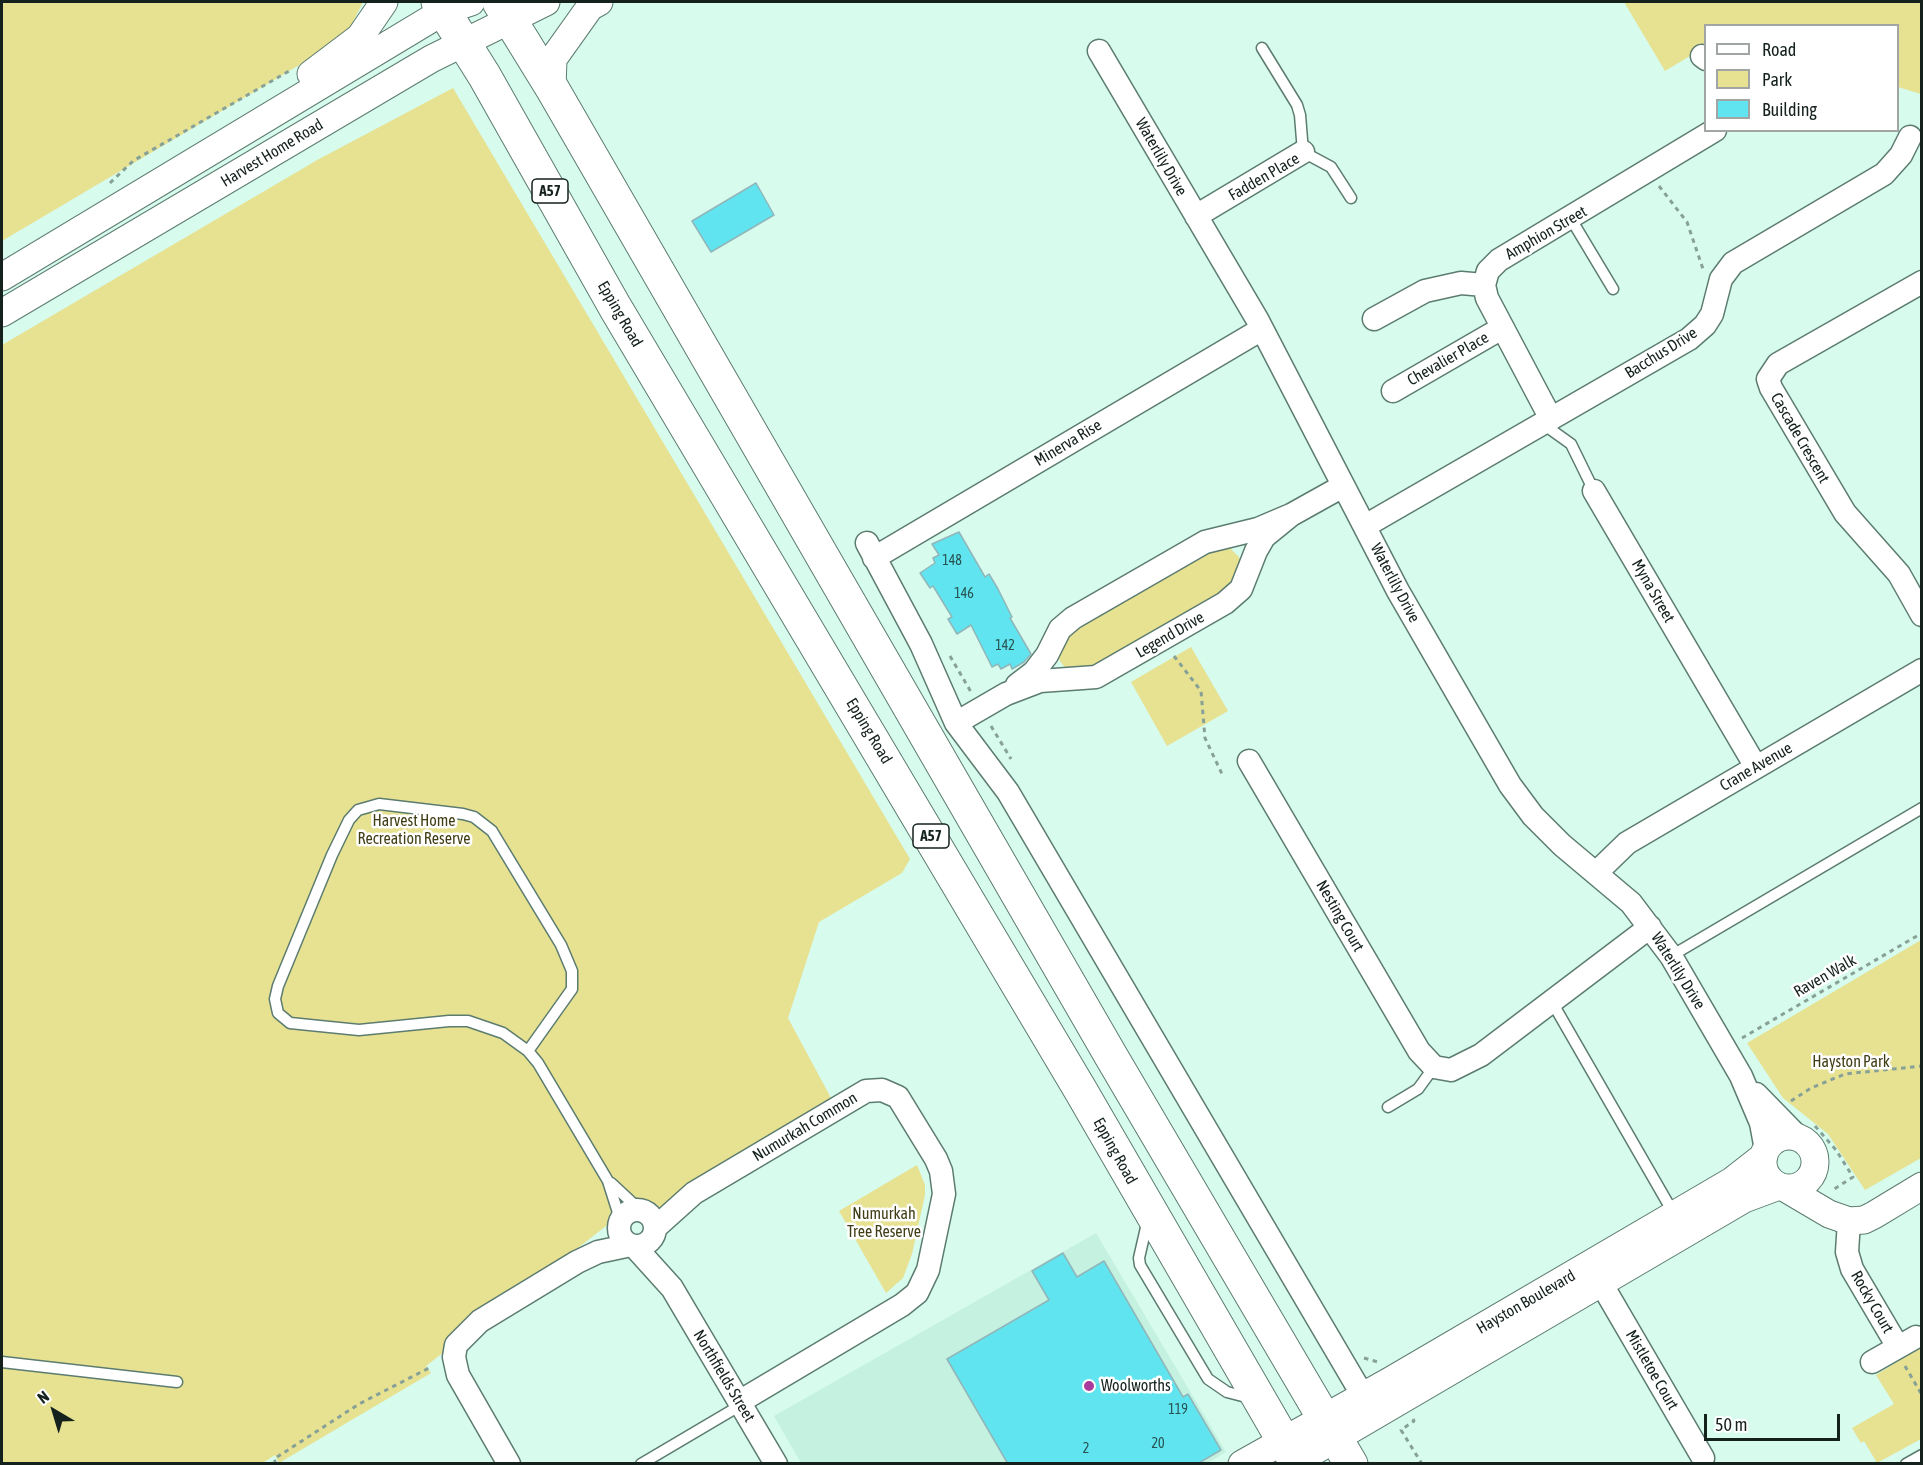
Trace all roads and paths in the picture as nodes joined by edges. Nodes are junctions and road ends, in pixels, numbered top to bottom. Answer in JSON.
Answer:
{"nodes":[{"id":1,"x":384,"y":2,"type":"edge"},
{"id":2,"x":546,"y":2,"type":"edge"},
{"id":3,"x":599,"y":2,"type":"edge"},
{"id":4,"x":451,"y":5,"type":"edge"},
{"id":5,"x":505,"y":11,"type":"edge"},
{"id":6,"x":464,"y":43,"type":"junction"},
{"id":7,"x":1262,"y":48,"type":"dead end"},
{"id":8,"x":1099,"y":51,"type":"dead end"},
{"id":9,"x":294,"y":67,"type":"dead end"},
{"id":10,"x":552,"y":88,"type":"junction"},
{"id":11,"x":1712,"y":132,"type":"edge"},
{"id":12,"x":1910,"y":134,"type":"edge"},
{"id":13,"x":1303,"y":152,"type":"junction"},
{"id":14,"x":189,"y":164,"type":"junction"},
{"id":15,"x":1655,"y":180,"type":"dead end"},
{"id":16,"x":102,"y":188,"type":"dead end"},
{"id":17,"x":1351,"y":198,"type":"dead end"},
{"id":18,"x":1196,"y":216,"type":"junction"},
{"id":19,"x":1571,"y":219,"type":"junction"},
{"id":20,"x":2,"y":277,"type":"edge"},
{"id":21,"x":1922,"y":282,"type":"edge"},
{"id":22,"x":1484,"y":285,"type":"junction"},
{"id":23,"x":1613,"y":290,"type":"dead end"},
{"id":24,"x":1718,"y":292,"type":"junction"},
{"id":25,"x":2,"y":313,"type":"edge"},
{"id":26,"x":1374,"y":319,"type":"dead end"},
{"id":27,"x":1502,"y":328,"type":"junction"},
{"id":28,"x":1262,"y":329,"type":"junction"},
{"id":29,"x":1393,"y":390,"type":"dead end"},
{"id":30,"x":1547,"y":422,"type":"junction"},
{"id":31,"x":1343,"y":486,"type":"junction"},
{"id":32,"x":1594,"y":491,"type":"joint"},
{"id":33,"x":1291,"y":515,"type":"junction"},
{"id":34,"x":1365,"y":526,"type":"junction"},
{"id":35,"x":1228,"y":537,"type":"junction"},
{"id":36,"x":1250,"y":569,"type":"junction"},
{"id":37,"x":1922,"y":615,"type":"edge"},
{"id":38,"x":1164,"y":639,"type":"junction"},
{"id":39,"x":1053,"y":640,"type":"junction"},
{"id":40,"x":1922,"y":670,"type":"edge"},
{"id":41,"x":1074,"y":679,"type":"junction"},
{"id":42,"x":1006,"y":694,"type":"junction"},
{"id":43,"x":956,"y":723,"type":"junction"},
{"id":44,"x":1249,"y":761,"type":"dead end"},
{"id":45,"x":1756,"y":767,"type":"junction"},
{"id":46,"x":1222,"y":774,"type":"dead end"},
{"id":47,"x":1922,"y":808,"type":"edge"},
{"id":48,"x":1596,"y":873,"type":"junction"},
{"id":49,"x":1650,"y":927,"type":"junction"},
{"id":50,"x":1922,"y":933,"type":"edge"},
{"id":51,"x":1671,"y":956,"type":"junction"},
{"id":52,"x":1552,"y":1002,"type":"junction"},
{"id":53,"x":1740,"y":1039,"type":"dead end"},
{"id":54,"x":528,"y":1051,"type":"junction"},
{"id":55,"x":1922,"y":1066,"type":"edge"},
{"id":56,"x":1434,"y":1067,"type":"junction"},
{"id":57,"x":1742,"y":1076,"type":"junction"},
{"id":58,"x":1388,"y":1107,"type":"dead end"},
{"id":59,"x":1794,"y":1109,"type":"dead end"},
{"id":60,"x":1803,"y":1128,"type":"junction"},
{"id":61,"x":1765,"y":1153,"type":"junction"},
{"id":62,"x":1815,"y":1168,"type":"junction"},
{"id":63,"x":608,"y":1181,"type":"junction"},
{"id":64,"x":1922,"y":1186,"type":"edge"},
{"id":65,"x":1782,"y":1187,"type":"junction"},
{"id":66,"x":1830,"y":1191,"type":"junction"},
{"id":67,"x":1852,"y":1214,"type":"junction"},
{"id":68,"x":1674,"y":1215,"type":"junction"},
{"id":69,"x":649,"y":1221,"type":"junction"},
{"id":70,"x":626,"y":1235,"type":"junction"},
{"id":71,"x":1595,"y":1274,"type":"junction"},
{"id":72,"x":672,"y":1288,"type":"junction"},
{"id":73,"x":1905,"y":1348,"type":"junction"},
{"id":74,"x":2,"y":1362,"type":"edge"},
{"id":75,"x":1872,"y":1362,"type":"dead end"},
{"id":76,"x":431,"y":1367,"type":"dead end"},
{"id":77,"x":177,"y":1382,"type":"dead end"},
{"id":78,"x":1922,"y":1395,"type":"edge"},
{"id":79,"x":740,"y":1403,"type":"junction"},
{"id":80,"x":1369,"y":1406,"type":"junction"},
{"id":81,"x":1337,"y":1440,"type":"edge"},
{"id":82,"x":1922,"y":1455,"type":"edge"},
{"id":83,"x":1292,"y":1457,"type":"edge"},
{"id":84,"x":1703,"y":1458,"type":"dead end"},
{"id":85,"x":276,"y":1464,"type":"edge"},
{"id":86,"x":509,"y":1464,"type":"edge"},
{"id":87,"x":640,"y":1464,"type":"edge"},
{"id":88,"x":776,"y":1464,"type":"edge"},
{"id":89,"x":1242,"y":1464,"type":"edge"},
{"id":90,"x":1906,"y":1464,"type":"edge"}],
"edges":[{"from":1,"to":14,"type":"street"},
{"from":2,"to":5,"type":"street","name":"Harvest Home Road"},
{"from":3,"to":10,"type":"street"},
{"from":4,"to":6,"type":"main road","name":"Epping Road","number":"A57"},
{"from":4,"to":14,"type":"street","name":"Harvest Home Road"},
{"from":5,"to":6,"type":"street","name":"Harvest Home Road"},
{"from":5,"to":10,"type":"main road"},
{"from":6,"to":25,"type":"street","name":"Harvest Home Road"},
{"from":6,"to":83,"type":"main road","name":"Epping Road","number":"A57"},
{"from":7,"to":13,"type":"lane"},
{"from":8,"to":18,"type":"street","name":"Waterlily Drive"},
{"from":9,"to":16,"type":"path"},
{"from":10,"to":81,"type":"main road"},
{"from":11,"to":19,"type":"street","name":"Amphion Street"},
{"from":12,"to":24,"type":"street","name":"Bacchus Drive"},
{"from":13,"to":17,"type":"lane","name":"Fadden Place"},
{"from":13,"to":18,"type":"street","name":"Fadden Place"},
{"from":14,"to":20,"type":"street","name":"Harvest Home Road"},
{"from":15,"to":24,"type":"path"},
{"from":18,"to":28,"type":"street","name":"Waterlily Drive"},
{"from":19,"to":22,"type":"street","name":"Amphion Street"},
{"from":19,"to":23,"type":"lane"},
{"from":21,"to":37,"type":"street","name":"Cascade Crescent"},
{"from":22,"to":26,"type":"street"},
{"from":22,"to":27,"type":"street"},
{"from":24,"to":30,"type":"street","name":"Bacchus Drive"},
{"from":27,"to":29,"type":"street","name":"Chevalier Place"},
{"from":27,"to":30,"type":"street"},
{"from":28,"to":31,"type":"street","name":"Waterlily Drive"},
{"from":28,"to":43,"type":"street","name":"Minerva Rise"},
{"from":30,"to":32,"type":"lane","name":"Myna Street"},
{"from":30,"to":34,"type":"street","name":"Bacchus Drive"},
{"from":31,"to":33,"type":"street","name":"Legend Drive"},
{"from":31,"to":34,"type":"street","name":"Waterlily Drive"},
{"from":32,"to":45,"type":"street","name":"Myna Street"},
{"from":33,"to":35,"type":"street","name":"Legend Drive"},
{"from":33,"to":36,"type":"street","name":"Legend Drive"},
{"from":34,"to":48,"type":"street","name":"Waterlily Drive"},
{"from":35,"to":36,"type":"street"},
{"from":35,"to":39,"type":"street","name":"Legend Drive"},
{"from":36,"to":38,"type":"street","name":"Legend Drive"},
{"from":38,"to":41,"type":"street","name":"Legend Drive"},
{"from":38,"to":46,"type":"path"},
{"from":39,"to":41,"type":"street"},
{"from":39,"to":42,"type":"street","name":"Legend Drive"},
{"from":40,"to":45,"type":"street","name":"Crane Avenue"},
{"from":41,"to":42,"type":"street","name":"Legend Drive"},
{"from":42,"to":43,"type":"street","name":"Legend Drive"},
{"from":43,"to":80,"type":"street"},
{"from":44,"to":56,"type":"street","name":"Nesting Court"},
{"from":45,"to":48,"type":"street","name":"Crane Avenue"},
{"from":47,"to":51,"type":"lane"},
{"from":48,"to":49,"type":"street","name":"Waterlily Drive"},
{"from":49,"to":51,"type":"street","name":"Waterlily Drive"},
{"from":49,"to":52,"type":"street"},
{"from":50,"to":53,"type":"path","name":"Raven Walk"},
{"from":51,"to":57,"type":"street","name":"Waterlily Drive"},
{"from":52,"to":56,"type":"street"},
{"from":52,"to":68,"type":"lane"},
{"from":54,"to":54,"type":"lane"},
{"from":54,"to":63,"type":"lane"},
{"from":55,"to":59,"type":"path"},
{"from":56,"to":58,"type":"lane"},
{"from":57,"to":60,"type":"street","name":"Waterlily Drive"},
{"from":57,"to":61,"type":"street","name":"Waterlily Drive"},
{"from":60,"to":61,"type":"street"},
{"from":60,"to":62,"type":"street"},
{"from":60,"to":66,"type":"path"},
{"from":61,"to":65,"type":"street"},
{"from":61,"to":68,"type":"street","name":"Hayston Boulevard"},
{"from":62,"to":65,"type":"street"},
{"from":62,"to":66,"type":"street"},
{"from":63,"to":69,"type":"lane"},
{"from":63,"to":70,"type":"lane"},
{"from":64,"to":67,"type":"street"},
{"from":65,"to":67,"type":"street"},
{"from":65,"to":71,"type":"street","name":"Hayston Boulevard"},
{"from":66,"to":67,"type":"street"},
{"from":67,"to":73,"type":"street","name":"Rocky Court"},
{"from":68,"to":71,"type":"street","name":"Hayston Boulevard"},
{"from":69,"to":70,"type":"street"},
{"from":69,"to":70,"type":"street"},
{"from":69,"to":72,"type":"street","name":"Northfields Street"},
{"from":69,"to":79,"type":"street","name":"Numurkah Common"},
{"from":70,"to":72,"type":"street","name":"Northfields Street"},
{"from":70,"to":86,"type":"street"},
{"from":71,"to":80,"type":"street","name":"Hayston Boulevard"},
{"from":71,"to":84,"type":"street","name":"Mistletoe Court"},
{"from":72,"to":79,"type":"street","name":"Northfields Street"},
{"from":73,"to":75,"type":"street","name":"Rocky Court"},
{"from":73,"to":78,"type":"path"},
{"from":74,"to":77,"type":"lane"},
{"from":76,"to":85,"type":"path"},
{"from":79,"to":87,"type":"lane"},
{"from":79,"to":88,"type":"street","name":"Northfields Street"},
{"from":80,"to":81,"type":"street","name":"Hayston Boulevard"},
{"from":81,"to":83,"type":"street","name":"Hayston Boulevard"},
{"from":82,"to":90,"type":"lane"},
{"from":83,"to":89,"type":"street","name":"Hayston Boulevard"}]}
